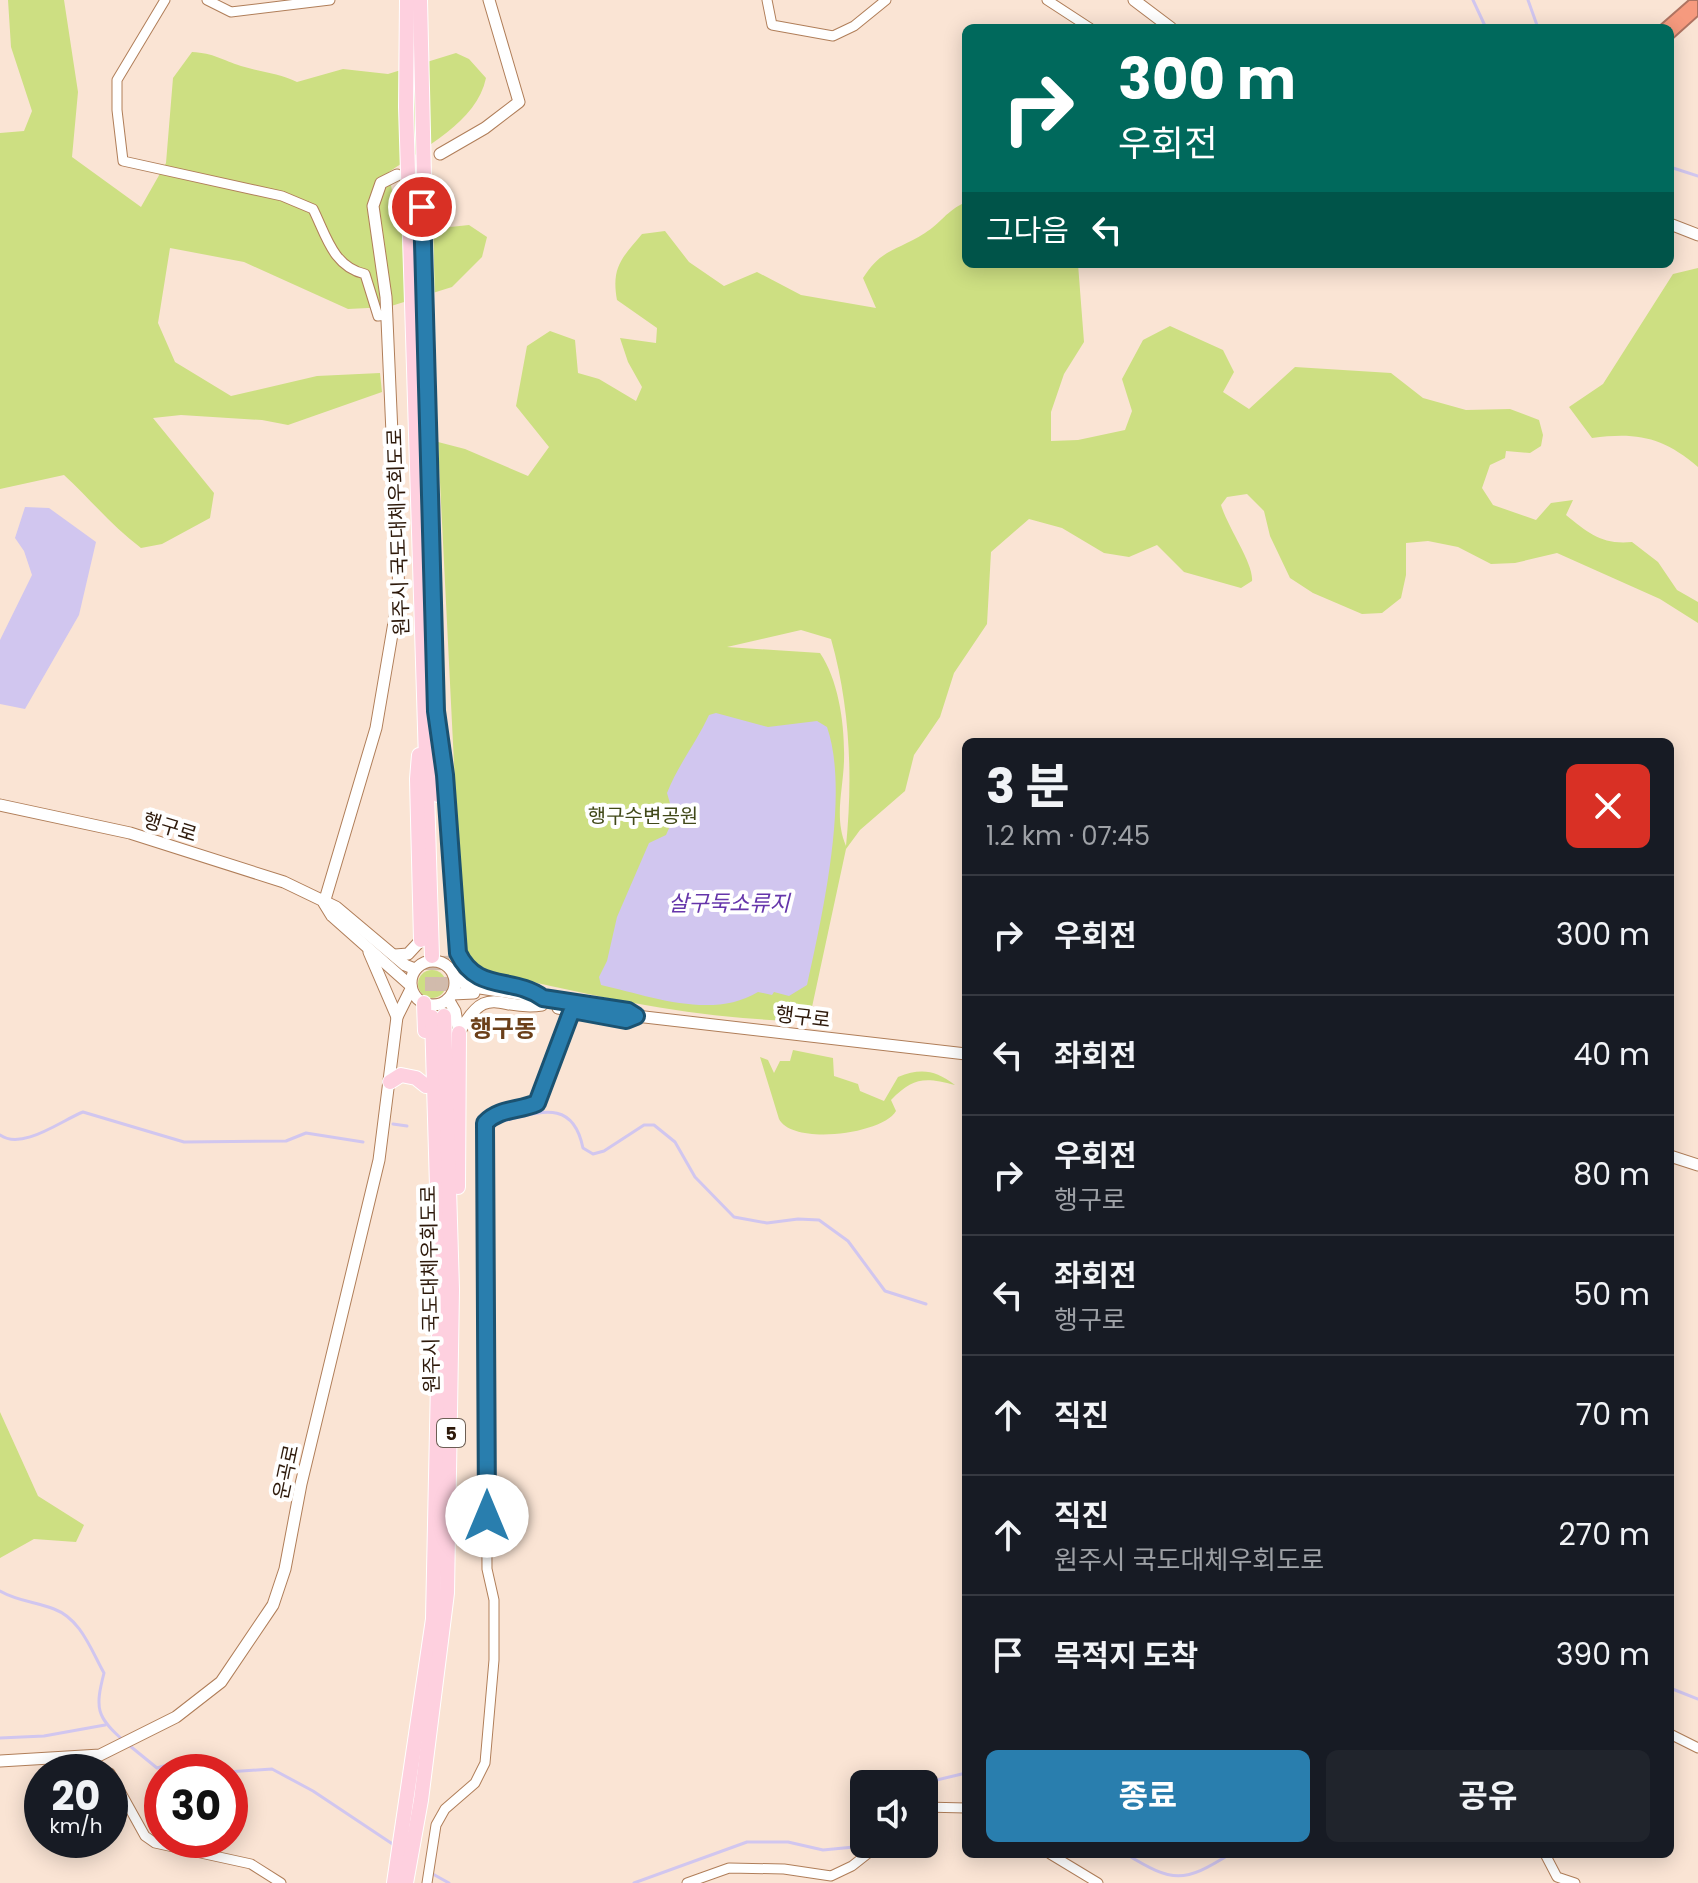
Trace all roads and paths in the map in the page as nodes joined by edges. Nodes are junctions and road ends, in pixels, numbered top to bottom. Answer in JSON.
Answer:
{"nodes":[{"id":1,"x":165,"y":0,"type":"edge"},
{"id":2,"x":207,"y":0,"type":"edge"},
{"id":3,"x":330,"y":0,"type":"edge"},
{"id":4,"x":407,"y":0,"type":"edge"},
{"id":5,"x":420,"y":0,"type":"edge"},
{"id":6,"x":489,"y":0,"type":"edge"},
{"id":7,"x":767,"y":0,"type":"edge"},
{"id":8,"x":886,"y":0,"type":"edge"},
{"id":9,"x":1047,"y":0,"type":"edge"},
{"id":10,"x":1134,"y":0,"type":"edge"},
{"id":11,"x":1084,"y":24,"type":"edge"},
{"id":12,"x":1166,"y":24,"type":"edge"},
{"id":13,"x":413,"y":109,"type":"junction"},
{"id":14,"x":440,"y":154,"type":"dead end"},
{"id":15,"x":397,"y":175,"type":"dead end"},
{"id":16,"x":1674,"y":226,"type":"edge"},
{"id":17,"x":1698,"y":235,"type":"edge"},
{"id":18,"x":387,"y":315,"type":"junction"},
{"id":19,"x":429,"y":711,"type":"junction"},
{"id":20,"x":0,"y":805,"type":"edge"},
{"id":21,"x":324,"y":903,"type":"junction"},
{"id":22,"x":421,"y":940,"type":"junction"},
{"id":23,"x":366,"y":945,"type":"junction"},
{"id":24,"x":458,"y":953,"type":"junction"},
{"id":25,"x":395,"y":955,"type":"junction"},
{"id":26,"x":428,"y":961,"type":"junction"},
{"id":27,"x":453,"y":973,"type":"junction"},
{"id":28,"x":416,"y":994,"type":"junction"},
{"id":29,"x":450,"y":996,"type":"junction"},
{"id":30,"x":543,"y":1002,"type":"junction"},
{"id":31,"x":572,"y":1010,"type":"junction"},
{"id":32,"x":636,"y":1016,"type":"junction"},
{"id":33,"x":397,"y":1017,"type":"junction"},
{"id":34,"x":438,"y":1017,"type":"tunnel mouth"},
{"id":35,"x":459,"y":1033,"type":"junction"},
{"id":36,"x":962,"y":1054,"type":"edge"},
{"id":37,"x":390,"y":1082,"type":"junction"},
{"id":38,"x":426,"y":1086,"type":"junction"},
{"id":39,"x":1674,"y":1157,"type":"edge"},
{"id":40,"x":1698,"y":1165,"type":"edge"},
{"id":41,"x":446,"y":1289,"type":"junction"},
{"id":42,"x":1674,"y":1736,"type":"edge"},
{"id":43,"x":1698,"y":1748,"type":"edge"},
{"id":44,"x":103,"y":1753,"type":"joint"},
{"id":45,"x":0,"y":1761,"type":"edge"},
{"id":46,"x":128,"y":1805,"type":"edge"},
{"id":47,"x":938,"y":1807,"type":"edge"},
{"id":48,"x":962,"y":1808,"type":"edge"},
{"id":49,"x":406,"y":1845,"type":"junction"},
{"id":50,"x":862,"y":1858,"type":"edge"},
{"id":51,"x":1057,"y":1858,"type":"edge"},
{"id":52,"x":1547,"y":1858,"type":"edge"},
{"id":53,"x":831,"y":1876,"type":"junction"},
{"id":54,"x":281,"y":1883,"type":"edge"},
{"id":55,"x":394,"y":1883,"type":"edge"},
{"id":56,"x":406,"y":1883,"type":"edge"},
{"id":57,"x":427,"y":1883,"type":"edge"},
{"id":58,"x":687,"y":1883,"type":"edge"},
{"id":59,"x":810,"y":1883,"type":"edge"},
{"id":60,"x":1098,"y":1883,"type":"edge"},
{"id":61,"x":1575,"y":1883,"type":"edge"}],
"edges":[{"from":1,"to":18,"type":"street"},
{"from":2,"to":3,"type":"street"},
{"from":4,"to":13,"type":"highway"},
{"from":5,"to":13,"type":"highway"},
{"from":6,"to":14,"type":"street"},
{"from":7,"to":8,"type":"street"},
{"from":9,"to":11,"type":"street"},
{"from":10,"to":12,"type":"street"},
{"from":13,"to":19,"type":"highway","name":"원주시 국도대체우회도로"},
{"from":15,"to":18,"type":"street"},
{"from":16,"to":17,"type":"street"},
{"from":18,"to":21,"type":"street"},
{"from":19,"to":22,"type":"highway"},
{"from":19,"to":24,"type":"highway"},
{"from":19,"to":26,"type":"highway","name":"원주시 국도대체우회도로"},
{"from":20,"to":21,"type":"street","name":"행구로"},
{"from":21,"to":23,"type":"street"},
{"from":21,"to":25,"type":"street"},
{"from":22,"to":25,"type":"street"},
{"from":22,"to":26,"type":"street"},
{"from":23,"to":28,"type":"street"},
{"from":23,"to":33,"type":"street"},
{"from":24,"to":27,"type":"highway"},
{"from":24,"to":30,"type":"highway"},
{"from":25,"to":26,"type":"street"},
{"from":26,"to":27,"type":"street","name":"행구로"},
{"from":26,"to":28,"type":"street"},
{"from":27,"to":29,"type":"street"},
{"from":27,"to":30,"type":"street","name":"행구로"},
{"from":28,"to":29,"type":"street","name":"행구로"},
{"from":28,"to":33,"type":"street"},
{"from":28,"to":38,"type":"highway"},
{"from":29,"to":30,"type":"street","name":"행구로"},
{"from":29,"to":35,"type":"street"},
{"from":30,"to":31,"type":"street","name":"행구로"},
{"from":30,"to":32,"type":"street","name":"행구로"},
{"from":30,"to":35,"type":"street"},
{"from":31,"to":32,"type":"street","name":"행구로"},
{"from":31,"to":57,"type":"street"},
{"from":32,"to":36,"type":"street","name":"행구로"},
{"from":33,"to":37,"type":"street","name":"운곡로"},
{"from":34,"to":41,"type":"highway","number":"5"},
{"from":35,"to":41,"type":"highway"},
{"from":37,"to":38,"type":"highway"},
{"from":37,"to":44,"type":"street","name":"운곡로"},
{"from":38,"to":41,"type":"highway"},
{"from":39,"to":40,"type":"street"},
{"from":41,"to":49,"type":"highway","number":"5"},
{"from":42,"to":43,"type":"street"},
{"from":44,"to":45,"type":"street","name":"운곡로"},
{"from":46,"to":54,"type":"street"},
{"from":47,"to":48,"type":"street"},
{"from":49,"to":55,"type":"highway","number":"5"},
{"from":49,"to":56,"type":"highway","number":"5"},
{"from":50,"to":53,"type":"street"},
{"from":51,"to":60,"type":"street"},
{"from":52,"to":61,"type":"street"},
{"from":53,"to":58,"type":"street"},
{"from":53,"to":59,"type":"street"}]}
